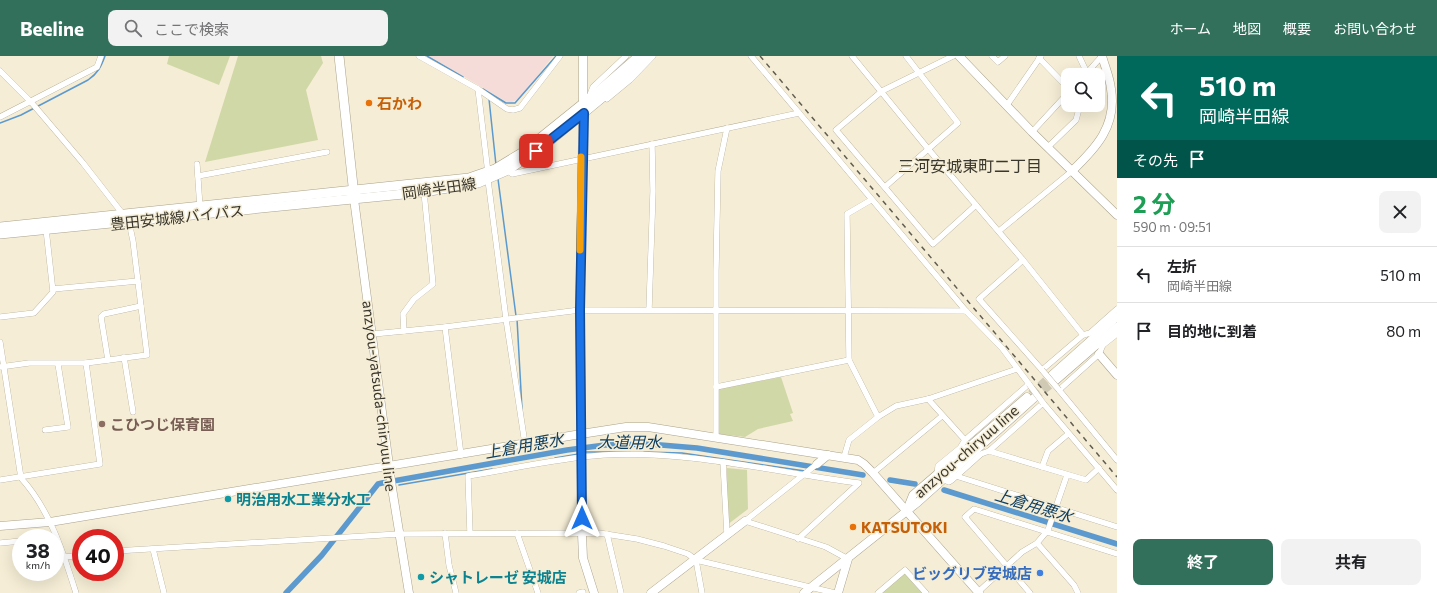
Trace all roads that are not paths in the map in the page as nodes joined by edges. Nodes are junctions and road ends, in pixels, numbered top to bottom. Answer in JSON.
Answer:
{"nodes":[{"id":1,"x":101,"y":56,"type":"edge"},
{"id":2,"x":339,"y":56,"type":"edge"},
{"id":3,"x":419,"y":56,"type":"edge"},
{"id":4,"x":560,"y":56,"type":"edge"},
{"id":5,"x":583,"y":56,"type":"edge"},
{"id":6,"x":626,"y":56,"type":"edge"},
{"id":7,"x":647,"y":56,"type":"edge"},
{"id":8,"x":751,"y":56,"type":"edge"},
{"id":9,"x":852,"y":56,"type":"edge"},
{"id":10,"x":906,"y":56,"type":"edge"},
{"id":11,"x":953,"y":56,"type":"edge"},
{"id":12,"x":959,"y":56,"type":"edge"},
{"id":13,"x":992,"y":56,"type":"edge"},
{"id":14,"x":1005,"y":56,"type":"edge"},
{"id":15,"x":1079,"y":56,"type":"edge"},
{"id":16,"x":1102,"y":56,"type":"edge"},
{"id":17,"x":1040,"y":57,"type":"edge"},
{"id":18,"x":1084,"y":68,"type":"edge"},
{"id":19,"x":1091,"y":68,"type":"edge"},
{"id":20,"x":0,"y":71,"type":"edge"},
{"id":21,"x":918,"y":72,"type":"junction"},
{"id":22,"x":1061,"y":80,"type":"edge"},
{"id":23,"x":478,"y":89,"type":"junction"},
{"id":24,"x":882,"y":91,"type":"junction"},
{"id":25,"x":1061,"y":100,"type":"edge"},
{"id":26,"x":31,"y":102,"type":"junction"},
{"id":27,"x":1007,"y":104,"type":"junction"},
{"id":28,"x":587,"y":105,"type":"junction"},
{"id":29,"x":1078,"y":112,"type":"edge"},
{"id":30,"x":1114,"y":112,"type":"edge"},
{"id":31,"x":799,"y":113,"type":"junction"},
{"id":32,"x":0,"y":117,"type":"edge"},
{"id":33,"x":727,"y":128,"type":"junction"},
{"id":34,"x":1032,"y":132,"type":"junction"},
{"id":35,"x":652,"y":144,"type":"junction"},
{"id":36,"x":1048,"y":147,"type":"junction"},
{"id":37,"x":929,"y":150,"type":"junction"},
{"id":38,"x":327,"y":152,"type":"dead end"},
{"id":39,"x":581,"y":159,"type":"junction"},
{"id":40,"x":197,"y":164,"type":"dead end"},
{"id":41,"x":508,"y":170,"type":"junction"},
{"id":42,"x":1072,"y":171,"type":"junction"},
{"id":43,"x":198,"y":176,"type":"junction"},
{"id":44,"x":488,"y":176,"type":"junction"},
{"id":45,"x":886,"y":186,"type":"junction"},
{"id":46,"x":424,"y":192,"type":"junction"},
{"id":47,"x":354,"y":195,"type":"junction"},
{"id":48,"x":871,"y":200,"type":"junction"},
{"id":49,"x":976,"y":205,"type":"junction"},
{"id":50,"x":200,"y":210,"type":"junction"},
{"id":51,"x":1117,"y":215,"type":"edge"},
{"id":52,"x":126,"y":218,"type":"junction"},
{"id":53,"x":0,"y":227,"type":"edge"},
{"id":54,"x":46,"y":229,"type":"junction"},
{"id":55,"x":999,"y":231,"type":"junction"},
{"id":56,"x":0,"y":234,"type":"edge"},
{"id":57,"x":1024,"y":260,"type":"junction"},
{"id":58,"x":138,"y":281,"type":"junction"},
{"id":59,"x":53,"y":289,"type":"junction"},
{"id":60,"x":141,"y":306,"type":"junction"},
{"id":61,"x":1117,"y":309,"type":"edge"},
{"id":62,"x":580,"y":310,"type":"junction"},
{"id":63,"x":649,"y":310,"type":"junction"},
{"id":64,"x":716,"y":311,"type":"junction"},
{"id":65,"x":848,"y":311,"type":"junction"},
{"id":66,"x":966,"y":311,"type":"junction"},
{"id":67,"x":0,"y":317,"type":"edge"},
{"id":68,"x":1117,"y":317,"type":"edge"},
{"id":69,"x":506,"y":319,"type":"junction"},
{"id":70,"x":445,"y":327,"type":"junction"},
{"id":71,"x":1117,"y":328,"type":"edge"},
{"id":72,"x":404,"y":331,"type":"junction"},
{"id":73,"x":372,"y":334,"type":"junction"},
{"id":74,"x":1117,"y":334,"type":"edge"},
{"id":75,"x":1083,"y":335,"type":"junction"},
{"id":76,"x":0,"y":342,"type":"edge"},
{"id":77,"x":1099,"y":354,"type":"junction"},
{"id":78,"x":124,"y":357,"type":"junction"},
{"id":79,"x":108,"y":360,"type":"junction"},
{"id":80,"x":850,"y":360,"type":"junction"},
{"id":81,"x":86,"y":363,"type":"junction"},
{"id":82,"x":58,"y":364,"type":"junction"},
{"id":83,"x":2,"y":366,"type":"edge"},
{"id":84,"x":1017,"y":369,"type":"junction"},
{"id":85,"x":1042,"y":370,"type":"junction"},
{"id":86,"x":1117,"y":376,"type":"edge"},
{"id":87,"x":1029,"y":384,"type":"junction"},
{"id":88,"x":716,"y":387,"type":"junction"},
{"id":89,"x":1059,"y":390,"type":"junction"},
{"id":90,"x":1033,"y":396,"type":"tunnel mouth"},
{"id":91,"x":928,"y":399,"type":"junction"},
{"id":92,"x":1043,"y":403,"type":"junction"},
{"id":93,"x":133,"y":412,"type":"dead end"},
{"id":94,"x":942,"y":416,"type":"junction"},
{"id":95,"x":878,"y":417,"type":"junction"},
{"id":96,"x":45,"y":430,"type":"dead end"},
{"id":97,"x":1068,"y":434,"type":"junction"},
{"id":98,"x":716,"y":437,"type":"junction"},
{"id":99,"x":581,"y":438,"type":"junction"},
{"id":100,"x":965,"y":440,"type":"junction"},
{"id":101,"x":525,"y":444,"type":"junction"},
{"id":102,"x":989,"y":451,"type":"junction"},
{"id":103,"x":461,"y":455,"type":"junction"},
{"id":104,"x":581,"y":456,"type":"junction"},
{"id":105,"x":828,"y":456,"type":"junction"},
{"id":106,"x":844,"y":457,"type":"junction"},
{"id":107,"x":1117,"y":460,"type":"edge"},
{"id":108,"x":723,"y":462,"type":"junction"},
{"id":109,"x":389,"y":466,"type":"junction"},
{"id":110,"x":1042,"y":467,"type":"junction"},
{"id":111,"x":1099,"y":468,"type":"junction"},
{"id":112,"x":813,"y":469,"type":"joint"},
{"id":113,"x":873,"y":473,"type":"junction"},
{"id":114,"x":1066,"y":475,"type":"junction"},
{"id":115,"x":805,"y":476,"type":"junction"},
{"id":116,"x":956,"y":476,"type":"junction"},
{"id":117,"x":940,"y":477,"type":"junction"},
{"id":118,"x":21,"y":478,"type":"junction"},
{"id":119,"x":0,"y":480,"type":"edge"},
{"id":120,"x":1117,"y":490,"type":"edge"},
{"id":121,"x":1056,"y":508,"type":"junction"},
{"id":122,"x":906,"y":510,"type":"junction"},
{"id":123,"x":745,"y":521,"type":"junction"},
{"id":124,"x":50,"y":522,"type":"junction"},
{"id":125,"x":0,"y":526,"type":"edge"},
{"id":126,"x":1117,"y":528,"type":"edge"},
{"id":127,"x":53,"y":529,"type":"edge"},
{"id":128,"x":1048,"y":531,"type":"junction"},
{"id":129,"x":444,"y":533,"type":"junction"},
{"id":130,"x":470,"y":533,"type":"junction"},
{"id":131,"x":517,"y":533,"type":"junction"},
{"id":132,"x":399,"y":534,"type":"junction"},
{"id":133,"x":582,"y":534,"type":"junction"},
{"id":134,"x":607,"y":534,"type":"junction"},
{"id":135,"x":727,"y":534,"type":"junction"},
{"id":136,"x":798,"y":539,"type":"junction"},
{"id":137,"x":12,"y":542,"type":"edge"},
{"id":138,"x":0,"y":543,"type":"edge"},
{"id":139,"x":1037,"y":543,"type":"junction"},
{"id":140,"x":153,"y":549,"type":"junction"},
{"id":141,"x":124,"y":551,"type":"edge"},
{"id":142,"x":1117,"y":554,"type":"edge"},
{"id":143,"x":65,"y":557,"type":"joint"},
{"id":144,"x":72,"y":557,"type":"edge"},
{"id":145,"x":848,"y":559,"type":"junction"},
{"id":146,"x":696,"y":560,"type":"junction"},
{"id":147,"x":1007,"y":564,"type":"junction"},
{"id":148,"x":807,"y":591,"type":"edge"},
{"id":149,"x":76,"y":593,"type":"edge"},
{"id":150,"x":164,"y":593,"type":"edge"},
{"id":151,"x":409,"y":593,"type":"edge"},
{"id":152,"x":456,"y":593,"type":"edge"},
{"id":153,"x":538,"y":593,"type":"edge"},
{"id":154,"x":594,"y":593,"type":"edge"},
{"id":155,"x":620,"y":593,"type":"edge"},
{"id":156,"x":651,"y":593,"type":"edge"},
{"id":157,"x":702,"y":593,"type":"edge"},
{"id":158,"x":837,"y":593,"type":"edge"},
{"id":159,"x":878,"y":593,"type":"edge"},
{"id":160,"x":926,"y":593,"type":"edge"},
{"id":161,"x":978,"y":593,"type":"edge"},
{"id":162,"x":1030,"y":593,"type":"edge"},
{"id":163,"x":1078,"y":593,"type":"edge"}],
"edges":[{"from":1,"to":26,"type":"street"},
{"from":2,"to":47,"type":"main road"},
{"from":3,"to":23,"type":"street"},
{"from":4,"to":23,"type":"street"},
{"from":5,"to":28,"type":"street"},
{"from":6,"to":28,"type":"street"},
{"from":7,"to":28,"type":"main road","name":"岡崎半田線"},
{"from":8,"to":31,"type":"street"},
{"from":9,"to":24,"type":"street"},
{"from":10,"to":21,"type":"street"},
{"from":11,"to":21,"type":"street"},
{"from":12,"to":27,"type":"street"},
{"from":13,"to":14,"type":"street"},
{"from":15,"to":18,"type":"street"},
{"from":16,"to":19,"type":"street"},
{"from":16,"to":30,"type":"street"},
{"from":17,"to":22,"type":"street"},
{"from":17,"to":27,"type":"street"},
{"from":20,"to":26,"type":"street"},
{"from":21,"to":24,"type":"street"},
{"from":21,"to":37,"type":"street"},
{"from":23,"to":44,"type":"street"},
{"from":24,"to":37,"type":"street"},
{"from":24,"to":45,"type":"street"},
{"from":25,"to":34,"type":"street"},
{"from":26,"to":32,"type":"street"},
{"from":26,"to":52,"type":"street"},
{"from":27,"to":34,"type":"street"},
{"from":28,"to":39,"type":"street"},
{"from":28,"to":41,"type":"main road","name":"岡崎半田線"},
{"from":28,"to":44,"type":"main road","name":"岡崎半田線"},
{"from":29,"to":36,"type":"street"},
{"from":30,"to":42,"type":"street"},
{"from":31,"to":33,"type":"street"},
{"from":31,"to":48,"type":"street"},
{"from":33,"to":35,"type":"street"},
{"from":33,"to":64,"type":"street"},
{"from":34,"to":36,"type":"street"},
{"from":35,"to":39,"type":"street"},
{"from":35,"to":63,"type":"street"},
{"from":36,"to":42,"type":"street"},
{"from":37,"to":45,"type":"street"},
{"from":37,"to":49,"type":"street"},
{"from":38,"to":43,"type":"street"},
{"from":39,"to":41,"type":"street"},
{"from":39,"to":62,"type":"street"},
{"from":40,"to":43,"type":"street"},
{"from":41,"to":44,"type":"main road","name":"岡崎半田線"},
{"from":42,"to":51,"type":"street"},
{"from":42,"to":55,"type":"street"},
{"from":43,"to":50,"type":"street"},
{"from":44,"to":46,"type":"main road","name":"岡崎半田線"},
{"from":44,"to":47,"type":"main road","name":"岡崎半田線"},
{"from":44,"to":69,"type":"street"},
{"from":45,"to":49,"type":"street"},
{"from":46,"to":47,"type":"main road","name":"岡崎半田線"},
{"from":46,"to":72,"type":"street"},
{"from":47,"to":50,"type":"main road","name":"豊田安城線バイパス"},
{"from":47,"to":73,"type":"street","name":"anzyou-yatsuda-chiryuu line"},
{"from":48,"to":65,"type":"street"},
{"from":48,"to":66,"type":"street"},
{"from":49,"to":55,"type":"street"},
{"from":50,"to":52,"type":"main road","name":"豊田安城線バイパス"},
{"from":52,"to":53,"type":"main road","name":"豊田安城線バイパス"},
{"from":52,"to":54,"type":"main road","name":"豊田安城線バイパス"},
{"from":52,"to":58,"type":"street"},
{"from":54,"to":56,"type":"main road","name":"豊田安城線バイパス"},
{"from":54,"to":59,"type":"street"},
{"from":55,"to":57,"type":"street"},
{"from":57,"to":75,"type":"street"},
{"from":57,"to":85,"type":"street"},
{"from":58,"to":59,"type":"street"},
{"from":58,"to":60,"type":"street"},
{"from":59,"to":67,"type":"street"},
{"from":60,"to":78,"type":"street"},
{"from":60,"to":79,"type":"street"},
{"from":61,"to":75,"type":"street"},
{"from":62,"to":63,"type":"street"},
{"from":62,"to":69,"type":"street"},
{"from":62,"to":99,"type":"street"},
{"from":63,"to":64,"type":"street"},
{"from":64,"to":65,"type":"street"},
{"from":64,"to":88,"type":"street"},
{"from":65,"to":66,"type":"street"},
{"from":65,"to":80,"type":"street"},
{"from":66,"to":84,"type":"street"},
{"from":68,"to":71,"type":"street"},
{"from":69,"to":70,"type":"street"},
{"from":69,"to":101,"type":"street"},
{"from":70,"to":72,"type":"street"},
{"from":70,"to":103,"type":"street"},
{"from":72,"to":73,"type":"street"},
{"from":73,"to":109,"type":"street","name":"anzyou-yatsuda-chiryuu line"},
{"from":74,"to":77,"type":"street"},
{"from":75,"to":85,"type":"street"},
{"from":76,"to":83,"type":"street"},
{"from":77,"to":86,"type":"street"},
{"from":77,"to":89,"type":"street"},
{"from":78,"to":79,"type":"street"},
{"from":78,"to":93,"type":"street"},
{"from":79,"to":81,"type":"street"},
{"from":80,"to":88,"type":"street"},
{"from":80,"to":95,"type":"street"},
{"from":81,"to":82,"type":"street"},
{"from":81,"to":118,"type":"street"},
{"from":82,"to":83,"type":"street"},
{"from":82,"to":96,"type":"street"},
{"from":83,"to":118,"type":"street"},
{"from":84,"to":87,"type":"street"},
{"from":84,"to":91,"type":"street"},
{"from":85,"to":89,"type":"street","bridge":true},
{"from":87,"to":92,"type":"street","bridge":true},
{"from":87,"to":100,"type":"street"},
{"from":88,"to":98,"type":"street"},
{"from":89,"to":107,"type":"street"},
{"from":90,"to":117,"type":"street","name":"anzyou-chiryuu line"},
{"from":91,"to":94,"type":"street"},
{"from":91,"to":95,"type":"street"},
{"from":92,"to":97,"type":"street"},
{"from":92,"to":102,"type":"street"},
{"from":94,"to":100,"type":"street"},
{"from":94,"to":113,"type":"street"},
{"from":95,"to":106,"type":"street"},
{"from":97,"to":110,"type":"street"},
{"from":97,"to":111,"type":"street"},
{"from":98,"to":99,"type":"street"},
{"from":98,"to":105,"type":"street"},
{"from":99,"to":101,"type":"street"},
{"from":99,"to":104,"type":"street"},
{"from":100,"to":117,"type":"street"},
{"from":101,"to":103,"type":"street"},
{"from":102,"to":110,"type":"street"},
{"from":102,"to":116,"type":"street"},
{"from":103,"to":109,"type":"street"},
{"from":104,"to":108,"type":"street"},
{"from":104,"to":130,"type":"street"},
{"from":104,"to":133,"type":"street"},
{"from":105,"to":106,"type":"street"},
{"from":105,"to":112,"type":"street"},
{"from":106,"to":113,"type":"street"},
{"from":108,"to":115,"type":"street"},
{"from":108,"to":135,"type":"street"},
{"from":109,"to":124,"type":"street"},
{"from":109,"to":132,"type":"street","name":"anzyou-yatsuda-chiryuu line"},
{"from":110,"to":114,"type":"street"},
{"from":111,"to":114,"type":"street"},
{"from":111,"to":120,"type":"street"},
{"from":112,"to":115,"type":"street"},
{"from":113,"to":122,"type":"street"},
{"from":114,"to":121,"type":"street"},
{"from":115,"to":123,"type":"street"},
{"from":115,"to":136,"type":"street"},
{"from":116,"to":117,"type":"street"},
{"from":116,"to":121,"type":"street"},
{"from":117,"to":122,"type":"street","name":"anzyou-chiryuu line"},
{"from":118,"to":119,"type":"street"},
{"from":118,"to":124,"type":"street"},
{"from":121,"to":126,"type":"street"},
{"from":121,"to":128,"type":"street"},
{"from":122,"to":145,"type":"street"},
{"from":122,"to":161,"type":"street","name":"anzyou-chiryuu line"},
{"from":123,"to":135,"type":"street"},
{"from":123,"to":136,"type":"street"},
{"from":124,"to":125,"type":"street"},
{"from":124,"to":127,"type":"street"},
{"from":128,"to":139,"type":"street"},
{"from":128,"to":142,"type":"street"},
{"from":128,"to":147,"type":"street"},
{"from":129,"to":130,"type":"street"},
{"from":129,"to":132,"type":"street"},
{"from":129,"to":152,"type":"street"},
{"from":130,"to":131,"type":"street"},
{"from":131,"to":133,"type":"street"},
{"from":131,"to":153,"type":"street"},
{"from":132,"to":140,"type":"street"},
{"from":132,"to":151,"type":"street","name":"anzyou-yatsuda-chiryuu line"},
{"from":133,"to":134,"type":"street"},
{"from":133,"to":154,"type":"street"},
{"from":134,"to":146,"type":"street"},
{"from":134,"to":155,"type":"street"},
{"from":135,"to":146,"type":"street"},
{"from":136,"to":145,"type":"street"},
{"from":137,"to":138,"type":"street"},
{"from":139,"to":147,"type":"street"},
{"from":139,"to":163,"type":"street"},
{"from":140,"to":141,"type":"street"},
{"from":140,"to":150,"type":"street"},
{"from":143,"to":144,"type":"street"},
{"from":143,"to":149,"type":"street"},
{"from":145,"to":148,"type":"street"},
{"from":145,"to":158,"type":"street"},
{"from":146,"to":148,"type":"street"},
{"from":146,"to":156,"type":"street"},
{"from":146,"to":157,"type":"street"},
{"from":147,"to":161,"type":"street"},
{"from":147,"to":162,"type":"street"},
{"from":148,"to":158,"type":"street"},
{"from":159,"to":160,"type":"street"}]}
